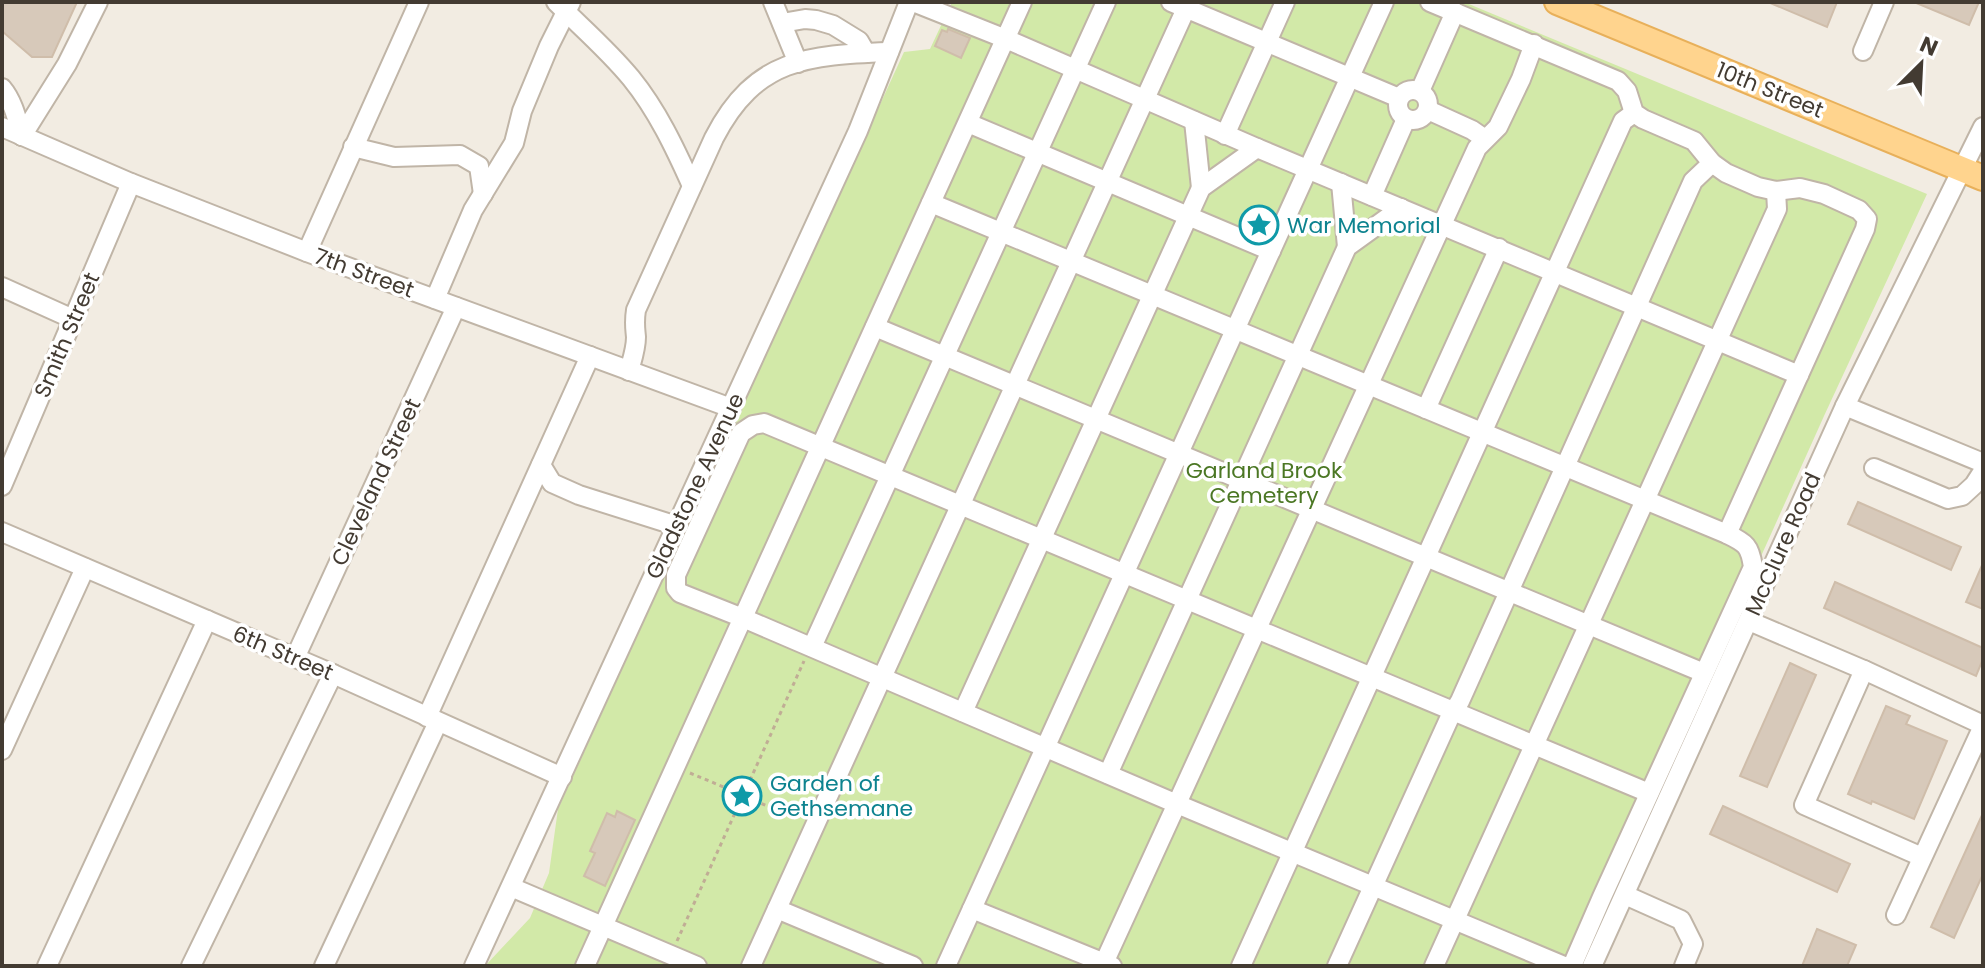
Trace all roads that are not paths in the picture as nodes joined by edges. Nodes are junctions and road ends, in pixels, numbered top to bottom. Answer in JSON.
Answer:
{"nodes":[{"id":1,"x":98,"y":2,"type":"edge"},
{"id":2,"x":419,"y":2,"type":"edge"},
{"id":3,"x":773,"y":2,"type":"edge"},
{"id":4,"x":911,"y":2,"type":"edge"},
{"id":5,"x":1022,"y":2,"type":"edge"},
{"id":6,"x":1106,"y":2,"type":"edge"},
{"id":7,"x":1285,"y":2,"type":"edge"},
{"id":8,"x":1384,"y":2,"type":"edge"},
{"id":9,"x":1430,"y":2,"type":"edge"},
{"id":10,"x":1557,"y":2,"type":"edge"},
{"id":11,"x":1884,"y":2,"type":"edge"},
{"id":12,"x":1182,"y":4,"type":"edge"},
{"id":13,"x":564,"y":5,"type":"edge"},
{"id":14,"x":1583,"y":7,"type":"edge"},
{"id":15,"x":1455,"y":12,"type":"junction"},
{"id":16,"x":782,"y":23,"type":"junction"},
{"id":17,"x":1006,"y":39,"type":"junction"},
{"id":18,"x":1267,"y":42,"type":"junction"},
{"id":19,"x":1534,"y":44,"type":"junction"},
{"id":20,"x":1863,"y":51,"type":"dead end"},
{"id":21,"x":889,"y":52,"type":"junction"},
{"id":22,"x":866,"y":53,"type":"junction"},
{"id":23,"x":798,"y":63,"type":"junction"},
{"id":24,"x":1075,"y":69,"type":"junction"},
{"id":25,"x":1349,"y":77,"type":"junction"},
{"id":26,"x":2,"y":88,"type":"edge"},
{"id":27,"x":1420,"y":91,"type":"junction"},
{"id":28,"x":1399,"y":98,"type":"junction"},
{"id":29,"x":1144,"y":99,"type":"junction"},
{"id":30,"x":1428,"y":110,"type":"junction"},
{"id":31,"x":1634,"y":113,"type":"junction"},
{"id":32,"x":1406,"y":119,"type":"junction"},
{"id":33,"x":1194,"y":121,"type":"junction"},
{"id":34,"x":968,"y":123,"type":"junction"},
{"id":35,"x":2,"y":127,"type":"edge"},
{"id":36,"x":1983,"y":127,"type":"edge"},
{"id":37,"x":1225,"y":135,"type":"junction"},
{"id":38,"x":22,"y":136,"type":"junction"},
{"id":39,"x":1485,"y":139,"type":"junction"},
{"id":40,"x":353,"y":147,"type":"junction"},
{"id":41,"x":1257,"y":148,"type":"junction"},
{"id":42,"x":1037,"y":152,"type":"junction"},
{"id":43,"x":1712,"y":163,"type":"junction"},
{"id":44,"x":1308,"y":169,"type":"junction"},
{"id":45,"x":1973,"y":173,"type":"edge"},
{"id":46,"x":1107,"y":182,"type":"junction"},
{"id":47,"x":131,"y":183,"type":"junction"},
{"id":48,"x":1341,"y":183,"type":"junction"},
{"id":49,"x":692,"y":186,"type":"junction"},
{"id":50,"x":1201,"y":188,"type":"junction"},
{"id":51,"x":1776,"y":191,"type":"junction"},
{"id":52,"x":483,"y":194,"type":"junction"},
{"id":53,"x":1372,"y":196,"type":"junction"},
{"id":54,"x":931,"y":203,"type":"junction"},
{"id":55,"x":1401,"y":208,"type":"junction"},
{"id":56,"x":1188,"y":216,"type":"junction"},
{"id":57,"x":1441,"y":224,"type":"junction"},
{"id":58,"x":1001,"y":232,"type":"junction"},
{"id":59,"x":1347,"y":247,"type":"junction"},
{"id":60,"x":1499,"y":248,"type":"junction"},
{"id":61,"x":1271,"y":251,"type":"junction"},
{"id":62,"x":307,"y":252,"type":"junction"},
{"id":63,"x":1071,"y":260,"type":"junction"},
{"id":64,"x":1554,"y":272,"type":"junction"},
{"id":65,"x":2,"y":287,"type":"edge"},
{"id":66,"x":1152,"y":296,"type":"junction"},
{"id":67,"x":435,"y":299,"type":"junction"},
{"id":68,"x":1636,"y":306,"type":"junction"},
{"id":69,"x":456,"y":307,"type":"junction"},
{"id":70,"x":73,"y":319,"type":"junction"},
{"id":71,"x":875,"y":327,"type":"junction"},
{"id":72,"x":1235,"y":329,"type":"junction"},
{"id":73,"x":1718,"y":341,"type":"junction"},
{"id":74,"x":1298,"y":355,"type":"junction"},
{"id":75,"x":590,"y":356,"type":"junction"},
{"id":76,"x":944,"y":357,"type":"junction"},
{"id":77,"x":629,"y":371,"type":"junction"},
{"id":78,"x":1799,"y":375,"type":"junction"},
{"id":79,"x":1368,"y":385,"type":"junction"},
{"id":80,"x":1014,"y":386,"type":"junction"},
{"id":81,"x":1845,"y":406,"type":"junction"},
{"id":82,"x":731,"y":408,"type":"junction"},
{"id":83,"x":1426,"y":409,"type":"junction"},
{"id":84,"x":1095,"y":419,"type":"junction"},
{"id":85,"x":1482,"y":432,"type":"junction"},
{"id":86,"x":820,"y":447,"type":"junction"},
{"id":87,"x":1179,"y":454,"type":"junction"},
{"id":88,"x":1983,"y":463,"type":"edge"},
{"id":89,"x":541,"y":465,"type":"junction"},
{"id":90,"x":1564,"y":466,"type":"junction"},
{"id":91,"x":1874,"y":468,"type":"dead end"},
{"id":92,"x":1983,"y":471,"type":"edge"},
{"id":93,"x":890,"y":477,"type":"junction"},
{"id":94,"x":1241,"y":480,"type":"junction"},
{"id":95,"x":2,"y":486,"type":"edge"},
{"id":96,"x":1646,"y":500,"type":"junction"},
{"id":97,"x":959,"y":506,"type":"junction"},
{"id":98,"x":1311,"y":509,"type":"junction"},
{"id":99,"x":677,"y":526,"type":"junction"},
{"id":100,"x":2,"y":532,"type":"edge"},
{"id":101,"x":1727,"y":534,"type":"junction"},
{"id":102,"x":1041,"y":540,"type":"junction"},
{"id":103,"x":1426,"y":557,"type":"junction"},
{"id":104,"x":85,"y":568,"type":"junction"},
{"id":105,"x":1124,"y":574,"type":"junction"},
{"id":106,"x":1509,"y":591,"type":"junction"},
{"id":107,"x":1187,"y":601,"type":"junction"},
{"id":108,"x":743,"y":618,"type":"junction"},
{"id":109,"x":207,"y":620,"type":"junction"},
{"id":110,"x":1749,"y":621,"type":"junction"},
{"id":111,"x":1589,"y":624,"type":"junction"},
{"id":112,"x":1256,"y":630,"type":"junction"},
{"id":113,"x":812,"y":647,"type":"junction"},
{"id":114,"x":295,"y":658,"type":"junction"},
{"id":115,"x":1864,"y":670,"type":"junction"},
{"id":116,"x":1704,"y":673,"type":"junction"},
{"id":117,"x":333,"y":674,"type":"junction"},
{"id":118,"x":882,"y":677,"type":"junction"},
{"id":119,"x":1372,"y":677,"type":"junction"},
{"id":120,"x":963,"y":712,"type":"junction"},
{"id":121,"x":1454,"y":712,"type":"junction"},
{"id":122,"x":433,"y":719,"type":"junction"},
{"id":123,"x":1983,"y":725,"type":"edge"},
{"id":124,"x":1535,"y":745,"type":"junction"},
{"id":125,"x":1045,"y":747,"type":"junction"},
{"id":126,"x":2,"y":750,"type":"edge"},
{"id":127,"x":1108,"y":774,"type":"junction"},
{"id":128,"x":562,"y":777,"type":"junction"},
{"id":129,"x":1649,"y":793,"type":"junction"},
{"id":130,"x":1177,"y":804,"type":"junction"},
{"id":131,"x":1293,"y":852,"type":"junction"},
{"id":132,"x":1922,"y":857,"type":"junction"},
{"id":133,"x":1374,"y":885,"type":"junction"},
{"id":134,"x":511,"y":887,"type":"junction"},
{"id":135,"x":1625,"y":895,"type":"junction"},
{"id":136,"x":777,"y":909,"type":"junction"},
{"id":137,"x":972,"y":909,"type":"junction"},
{"id":138,"x":1896,"y":915,"type":"dead end"},
{"id":139,"x":1455,"y":920,"type":"junction"},
{"id":140,"x":603,"y":926,"type":"junction"},
{"id":141,"x":1108,"y":964,"type":"edge"},
{"id":142,"x":47,"y":966,"type":"edge"},
{"id":143,"x":191,"y":966,"type":"edge"},
{"id":144,"x":324,"y":966,"type":"edge"},
{"id":145,"x":474,"y":966,"type":"edge"},
{"id":146,"x":585,"y":966,"type":"edge"},
{"id":147,"x":697,"y":966,"type":"edge"},
{"id":148,"x":751,"y":966,"type":"edge"},
{"id":149,"x":913,"y":966,"type":"edge"},
{"id":150,"x":946,"y":966,"type":"edge"},
{"id":151,"x":1241,"y":966,"type":"edge"},
{"id":152,"x":1337,"y":966,"type":"edge"},
{"id":153,"x":1434,"y":966,"type":"edge"},
{"id":154,"x":1564,"y":966,"type":"edge"},
{"id":155,"x":1572,"y":966,"type":"edge"},
{"id":156,"x":1592,"y":966,"type":"edge"},
{"id":157,"x":1684,"y":966,"type":"edge"}],
"edges":[{"from":1,"to":38,"type":"street"},
{"from":2,"to":40,"type":"street"},
{"from":3,"to":16,"type":"street"},
{"from":4,"to":17,"type":"street"},
{"from":4,"to":21,"type":"street","name":"Gladstone Avenue"},
{"from":5,"to":17,"type":"street"},
{"from":6,"to":24,"type":"street"},
{"from":7,"to":18,"type":"street"},
{"from":8,"to":25,"type":"street"},
{"from":9,"to":15,"type":"street"},
{"from":10,"to":14,"type":"main road","name":"10th Street"},
{"from":11,"to":20,"type":"street"},
{"from":12,"to":18,"type":"street"},
{"from":12,"to":29,"type":"street"},
{"from":13,"to":49,"type":"street"},
{"from":13,"to":52,"type":"street"},
{"from":14,"to":45,"type":"main road","name":"10th Street"},
{"from":15,"to":19,"type":"street"},
{"from":15,"to":27,"type":"street"},
{"from":16,"to":22,"type":"street"},
{"from":16,"to":23,"type":"street"},
{"from":17,"to":24,"type":"street"},
{"from":17,"to":34,"type":"street"},
{"from":18,"to":25,"type":"street"},
{"from":18,"to":37,"type":"street"},
{"from":19,"to":31,"type":"street"},
{"from":19,"to":39,"type":"street"},
{"from":21,"to":22,"type":"street"},
{"from":21,"to":82,"type":"street","name":"Gladstone Avenue"},
{"from":22,"to":23,"type":"street"},
{"from":23,"to":49,"type":"street"},
{"from":24,"to":29,"type":"street"},
{"from":24,"to":42,"type":"street"},
{"from":25,"to":28,"type":"street"},
{"from":25,"to":44,"type":"street"},
{"from":26,"to":38,"type":"street"},
{"from":27,"to":28,"type":"street"},
{"from":27,"to":30,"type":"street"},
{"from":28,"to":32,"type":"street"},
{"from":29,"to":33,"type":"street"},
{"from":29,"to":46,"type":"street"},
{"from":30,"to":32,"type":"street"},
{"from":30,"to":39,"type":"street"},
{"from":31,"to":43,"type":"street"},
{"from":31,"to":64,"type":"street"},
{"from":32,"to":53,"type":"street"},
{"from":33,"to":37,"type":"street"},
{"from":33,"to":50,"type":"street"},
{"from":34,"to":42,"type":"street"},
{"from":34,"to":54,"type":"street"},
{"from":35,"to":38,"type":"street","name":"7th Street"},
{"from":36,"to":45,"type":"street","name":"McClure Road"},
{"from":37,"to":41,"type":"street"},
{"from":38,"to":47,"type":"street","name":"7th Street"},
{"from":39,"to":57,"type":"street"},
{"from":40,"to":52,"type":"street"},
{"from":40,"to":62,"type":"street"},
{"from":41,"to":44,"type":"street"},
{"from":41,"to":50,"type":"street"},
{"from":42,"to":46,"type":"street"},
{"from":42,"to":58,"type":"street"},
{"from":43,"to":51,"type":"street"},
{"from":43,"to":68,"type":"street"},
{"from":44,"to":48,"type":"street"},
{"from":44,"to":61,"type":"street"},
{"from":45,"to":81,"type":"street","name":"McClure Road"},
{"from":46,"to":56,"type":"street"},
{"from":46,"to":63,"type":"street"},
{"from":47,"to":62,"type":"street","name":"7th Street"},
{"from":47,"to":70,"type":"street","name":"Smith Street"},
{"from":48,"to":53,"type":"street"},
{"from":48,"to":59,"type":"street"},
{"from":49,"to":77,"type":"street"},
{"from":50,"to":56,"type":"street"},
{"from":51,"to":73,"type":"street"},
{"from":51,"to":78,"type":"street"},
{"from":52,"to":67,"type":"street"},
{"from":53,"to":55,"type":"street"},
{"from":54,"to":58,"type":"street"},
{"from":54,"to":71,"type":"street"},
{"from":55,"to":57,"type":"street"},
{"from":55,"to":59,"type":"street"},
{"from":56,"to":61,"type":"street"},
{"from":56,"to":66,"type":"street"},
{"from":57,"to":60,"type":"street"},
{"from":57,"to":79,"type":"street"},
{"from":58,"to":63,"type":"street"},
{"from":58,"to":76,"type":"street"},
{"from":59,"to":74,"type":"street"},
{"from":60,"to":64,"type":"street"},
{"from":60,"to":83,"type":"street"},
{"from":61,"to":72,"type":"street"},
{"from":62,"to":67,"type":"street","name":"7th Street"},
{"from":63,"to":66,"type":"street"},
{"from":63,"to":80,"type":"street"},
{"from":64,"to":68,"type":"street"},
{"from":64,"to":85,"type":"street"},
{"from":65,"to":70,"type":"street"},
{"from":66,"to":72,"type":"street"},
{"from":66,"to":84,"type":"street"},
{"from":67,"to":69,"type":"street","name":"7th Street"},
{"from":68,"to":73,"type":"street"},
{"from":68,"to":90,"type":"street"},
{"from":69,"to":75,"type":"street","name":"7th Street"},
{"from":69,"to":114,"type":"street","name":"Cleveland Street"},
{"from":70,"to":95,"type":"street","name":"Smith Street"},
{"from":71,"to":76,"type":"street"},
{"from":71,"to":86,"type":"street"},
{"from":72,"to":74,"type":"street"},
{"from":72,"to":87,"type":"street"},
{"from":73,"to":78,"type":"street"},
{"from":73,"to":96,"type":"street"},
{"from":74,"to":79,"type":"street"},
{"from":74,"to":94,"type":"street"},
{"from":75,"to":77,"type":"street","name":"7th Street"},
{"from":75,"to":89,"type":"street"},
{"from":76,"to":80,"type":"street"},
{"from":76,"to":93,"type":"street"},
{"from":77,"to":82,"type":"street","name":"7th Street"},
{"from":78,"to":101,"type":"street"},
{"from":79,"to":83,"type":"street"},
{"from":79,"to":98,"type":"street"},
{"from":80,"to":84,"type":"street"},
{"from":80,"to":97,"type":"street"},
{"from":81,"to":88,"type":"street"},
{"from":81,"to":110,"type":"street","name":"McClure Road"},
{"from":82,"to":99,"type":"street","name":"Gladstone Avenue"},
{"from":83,"to":85,"type":"street"},
{"from":84,"to":87,"type":"street"},
{"from":84,"to":102,"type":"street"},
{"from":85,"to":90,"type":"street"},
{"from":85,"to":103,"type":"street"},
{"from":86,"to":93,"type":"street"},
{"from":86,"to":108,"type":"street"},
{"from":86,"to":108,"type":"street"},
{"from":87,"to":94,"type":"street"},
{"from":87,"to":105,"type":"street"},
{"from":89,"to":99,"type":"street"},
{"from":89,"to":122,"type":"street"},
{"from":90,"to":96,"type":"street"},
{"from":90,"to":106,"type":"street"},
{"from":91,"to":92,"type":"street"},
{"from":93,"to":97,"type":"street"},
{"from":93,"to":113,"type":"street"},
{"from":94,"to":98,"type":"street"},
{"from":94,"to":107,"type":"street"},
{"from":96,"to":101,"type":"street"},
{"from":96,"to":111,"type":"street"},
{"from":97,"to":102,"type":"street"},
{"from":97,"to":118,"type":"street"},
{"from":98,"to":103,"type":"street"},
{"from":98,"to":112,"type":"street"},
{"from":99,"to":128,"type":"street","name":"Gladstone Avenue"},
{"from":100,"to":104,"type":"street","name":"6th Street"},
{"from":101,"to":116,"type":"street"},
{"from":102,"to":105,"type":"street"},
{"from":102,"to":120,"type":"street"},
{"from":103,"to":106,"type":"street"},
{"from":103,"to":119,"type":"street"},
{"from":104,"to":109,"type":"street","name":"6th Street"},
{"from":104,"to":126,"type":"street"},
{"from":105,"to":107,"type":"street"},
{"from":105,"to":125,"type":"street"},
{"from":106,"to":111,"type":"street"},
{"from":106,"to":121,"type":"street"},
{"from":107,"to":112,"type":"street"},
{"from":107,"to":127,"type":"street"},
{"from":108,"to":113,"type":"street"},
{"from":108,"to":140,"type":"street"},
{"from":109,"to":114,"type":"street","name":"6th Street"},
{"from":109,"to":142,"type":"street"},
{"from":110,"to":115,"type":"street"},
{"from":110,"to":135,"type":"street","name":"McClure Road"},
{"from":111,"to":116,"type":"street"},
{"from":111,"to":124,"type":"street"},
{"from":112,"to":119,"type":"street"},
{"from":112,"to":130,"type":"street"},
{"from":113,"to":118,"type":"street"},
{"from":114,"to":117,"type":"street","name":"6th Street"},
{"from":115,"to":123,"type":"street"},
{"from":115,"to":132,"type":"street"},
{"from":116,"to":129,"type":"street"},
{"from":117,"to":122,"type":"street","name":"6th Street"},
{"from":117,"to":143,"type":"street"},
{"from":118,"to":120,"type":"street"},
{"from":118,"to":136,"type":"street"},
{"from":119,"to":121,"type":"street"},
{"from":119,"to":131,"type":"street"},
{"from":120,"to":125,"type":"street"},
{"from":121,"to":124,"type":"street"},
{"from":121,"to":133,"type":"street"},
{"from":122,"to":128,"type":"street","name":"6th Street"},
{"from":122,"to":144,"type":"street"},
{"from":123,"to":132,"type":"street"},
{"from":124,"to":129,"type":"street"},
{"from":124,"to":139,"type":"street"},
{"from":125,"to":127,"type":"street"},
{"from":125,"to":137,"type":"street"},
{"from":127,"to":130,"type":"street"},
{"from":128,"to":134,"type":"street","name":"Gladstone Avenue"},
{"from":129,"to":155,"type":"street"},
{"from":130,"to":131,"type":"street"},
{"from":130,"to":141,"type":"street"},
{"from":131,"to":133,"type":"street"},
{"from":131,"to":151,"type":"street"},
{"from":132,"to":138,"type":"street"},
{"from":133,"to":139,"type":"street"},
{"from":133,"to":152,"type":"street"},
{"from":134,"to":140,"type":"street"},
{"from":134,"to":145,"type":"street","name":"Gladstone Avenue"},
{"from":135,"to":156,"type":"street","name":"McClure Road"},
{"from":135,"to":157,"type":"street"},
{"from":136,"to":148,"type":"street"},
{"from":136,"to":149,"type":"street"},
{"from":137,"to":141,"type":"street"},
{"from":137,"to":150,"type":"street"},
{"from":139,"to":153,"type":"street"},
{"from":139,"to":154,"type":"street"},
{"from":140,"to":146,"type":"street"},
{"from":140,"to":147,"type":"street"}]}
